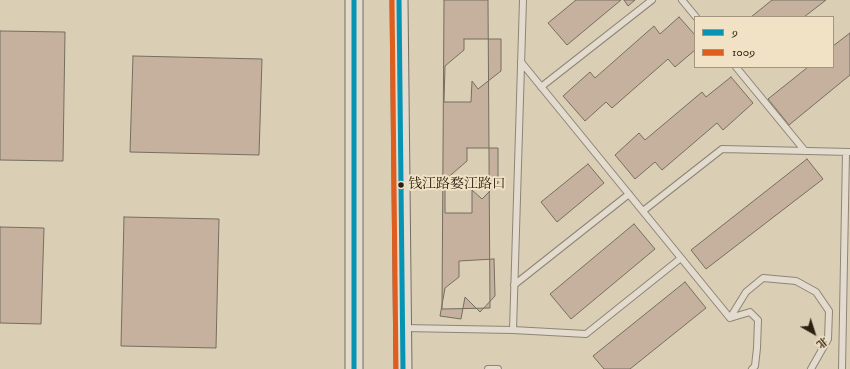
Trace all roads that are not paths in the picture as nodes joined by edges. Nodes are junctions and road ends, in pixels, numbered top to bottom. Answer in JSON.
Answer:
{"nodes":[{"id":1,"x":354,"y":0,"type":"edge"},
{"id":2,"x":399,"y":0,"type":"edge"},
{"id":3,"x":523,"y":0,"type":"edge"},
{"id":4,"x":652,"y":0,"type":"edge"},
{"id":5,"x":682,"y":0,"type":"edge"},
{"id":6,"x":695,"y":16,"type":"edge"},
{"id":7,"x":521,"y":62,"type":"junction"},
{"id":8,"x":737,"y":68,"type":"edge"},
{"id":9,"x":541,"y":87,"type":"junction"},
{"id":10,"x":805,"y":151,"type":"junction"},
{"id":11,"x":848,"y":152,"type":"edge"},
{"id":12,"x":629,"y":194,"type":"junction"},
{"id":13,"x":643,"y":211,"type":"junction"},
{"id":14,"x":681,"y":258,"type":"junction"},
{"id":15,"x":514,"y":285,"type":"junction"},
{"id":16,"x":730,"y":318,"type":"junction"},
{"id":17,"x":403,"y":328,"type":"junction"},
{"id":18,"x":513,"y":330,"type":"junction"},
{"id":19,"x":405,"y":368,"type":"edge"},
{"id":20,"x":354,"y":369,"type":"edge"},
{"id":21,"x":488,"y":369,"type":"edge"},
{"id":22,"x":498,"y":369,"type":"edge"},
{"id":23,"x":752,"y":369,"type":"edge"},
{"id":24,"x":811,"y":369,"type":"edge"},
{"id":25,"x":842,"y":369,"type":"edge"}],
"edges":[{"from":1,"to":20,"type":"main road"},
{"from":2,"to":17,"type":"main road"},
{"from":3,"to":7,"type":"lane"},
{"from":4,"to":9,"type":"lane"},
{"from":5,"to":6,"type":"lane"},
{"from":7,"to":9,"type":"lane"},
{"from":7,"to":15,"type":"lane"},
{"from":8,"to":10,"type":"lane"},
{"from":9,"to":12,"type":"lane"},
{"from":10,"to":11,"type":"lane"},
{"from":10,"to":13,"type":"lane"},
{"from":11,"to":25,"type":"lane"},
{"from":12,"to":13,"type":"lane"},
{"from":12,"to":15,"type":"lane"},
{"from":13,"to":14,"type":"lane"},
{"from":14,"to":16,"type":"lane"},
{"from":14,"to":18,"type":"lane"},
{"from":15,"to":18,"type":"lane"},
{"from":16,"to":23,"type":"lane"},
{"from":16,"to":24,"type":"lane"},
{"from":17,"to":18,"type":"lane"},
{"from":17,"to":19,"type":"main road"},
{"from":21,"to":22,"type":"lane"}]}
